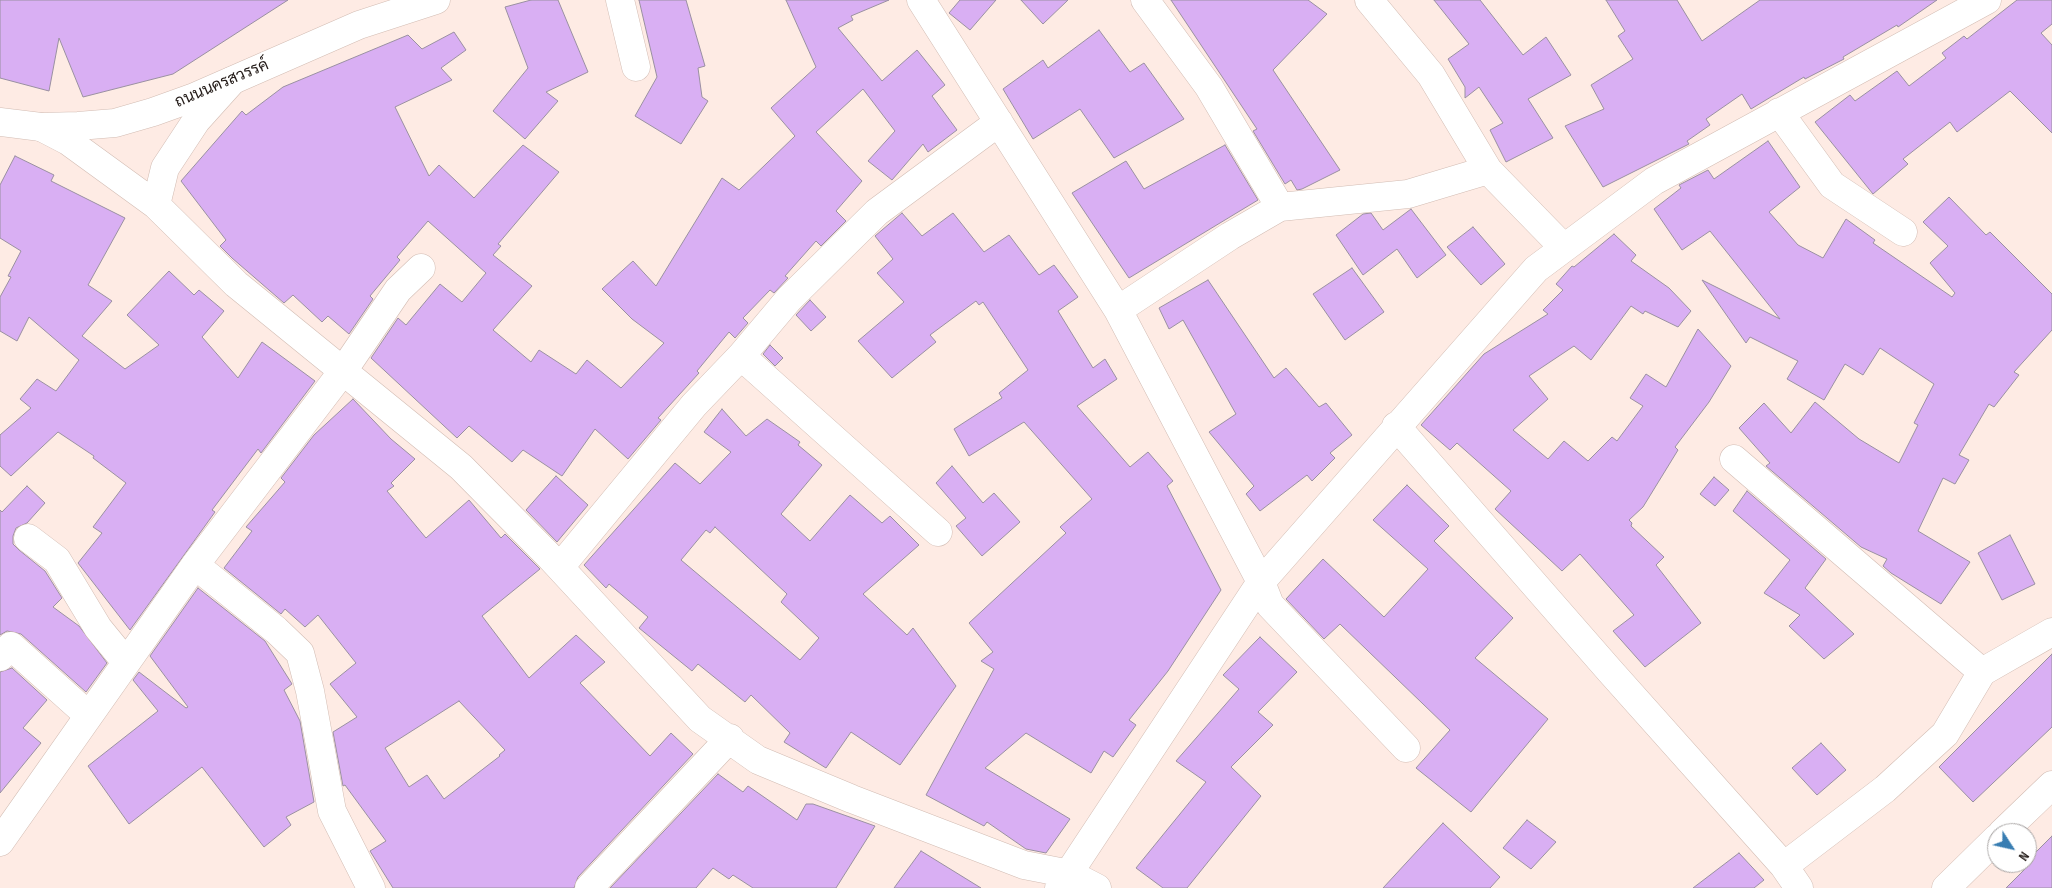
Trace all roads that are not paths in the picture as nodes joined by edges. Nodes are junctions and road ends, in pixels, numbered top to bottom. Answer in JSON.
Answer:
{"nodes":[{"id":1,"x":436,"y":0,"type":"edge"},
{"id":2,"x":620,"y":0,"type":"edge"},
{"id":3,"x":921,"y":0,"type":"edge"},
{"id":4,"x":1145,"y":0,"type":"edge"},
{"id":5,"x":1369,"y":0,"type":"edge"},
{"id":6,"x":1987,"y":0,"type":"edge"},
{"id":7,"x":636,"y":67,"type":"dead end"},
{"id":8,"x":232,"y":81,"type":"junction"},
{"id":9,"x":1779,"y":112,"type":"junction"},
{"id":10,"x":0,"y":122,"type":"edge"},
{"id":11,"x":998,"y":122,"type":"junction"},
{"id":12,"x":41,"y":127,"type":"junction"},
{"id":13,"x":1488,"y":170,"type":"junction"},
{"id":14,"x":156,"y":205,"type":"junction"},
{"id":15,"x":1280,"y":207,"type":"junction"},
{"id":16,"x":1903,"y":232,"type":"dead end"},
{"id":17,"x":1564,"y":248,"type":"junction"},
{"id":18,"x":421,"y":268,"type":"dead end"},
{"id":19,"x":1118,"y":310,"type":"junction"},
{"id":20,"x":741,"y":356,"type":"junction"},
{"id":21,"x":343,"y":372,"type":"junction"},
{"id":22,"x":1396,"y":426,"type":"junction"},
{"id":23,"x":1734,"y":459,"type":"dead end"},
{"id":24,"x":938,"y":532,"type":"dead end"},
{"id":25,"x":28,"y":538,"type":"dead end"},
{"id":26,"x":195,"y":565,"type":"junction"},
{"id":27,"x":560,"y":567,"type":"junction"},
{"id":28,"x":1262,"y":582,"type":"junction"},
{"id":29,"x":2052,"y":632,"type":"edge"},
{"id":30,"x":0,"y":657,"type":"edge"},
{"id":31,"x":125,"y":662,"type":"junction"},
{"id":32,"x":1982,"y":672,"type":"junction"},
{"id":33,"x":88,"y":715,"type":"junction"},
{"id":34,"x":730,"y":738,"type":"junction"},
{"id":35,"x":1406,"y":748,"type":"dead end"},
{"id":36,"x":2052,"y":785,"type":"edge"},
{"id":37,"x":2012,"y":823,"type":"edge"},
{"id":38,"x":0,"y":842,"type":"edge"},
{"id":39,"x":1987,"y":848,"type":"edge"},
{"id":40,"x":1784,"y":866,"type":"junction"},
{"id":41,"x":1065,"y":881,"type":"edge"},
{"id":42,"x":371,"y":888,"type":"edge"},
{"id":43,"x":590,"y":888,"type":"edge"},
{"id":44,"x":1098,"y":888,"type":"edge"},
{"id":45,"x":1799,"y":888,"type":"edge"},
{"id":46,"x":1946,"y":888,"type":"edge"}],
"edges":[{"from":1,"to":8,"type":"street","name":"ถนนนครสวรรค์"},
{"from":2,"to":7,"type":"street"},
{"from":3,"to":11,"type":"street"},
{"from":4,"to":15,"type":"street"},
{"from":5,"to":13,"type":"street"},
{"from":6,"to":9,"type":"street"},
{"from":8,"to":12,"type":"street","name":"ถนนนครสวรรค์"},
{"from":8,"to":14,"type":"street"},
{"from":9,"to":16,"type":"street"},
{"from":9,"to":17,"type":"street"},
{"from":10,"to":12,"type":"street","name":"ถนนนครสวรรค์"},
{"from":11,"to":19,"type":"street"},
{"from":11,"to":20,"type":"street"},
{"from":12,"to":14,"type":"street"},
{"from":13,"to":15,"type":"street"},
{"from":13,"to":17,"type":"street"},
{"from":14,"to":21,"type":"street"},
{"from":15,"to":19,"type":"street"},
{"from":17,"to":22,"type":"street"},
{"from":18,"to":21,"type":"street"},
{"from":19,"to":28,"type":"street"},
{"from":20,"to":24,"type":"street"},
{"from":20,"to":27,"type":"street"},
{"from":21,"to":26,"type":"street"},
{"from":21,"to":27,"type":"street"},
{"from":22,"to":28,"type":"street"},
{"from":22,"to":40,"type":"street"},
{"from":23,"to":32,"type":"street"},
{"from":25,"to":31,"type":"street"},
{"from":26,"to":31,"type":"street"},
{"from":26,"to":42,"type":"street"},
{"from":27,"to":34,"type":"street"},
{"from":28,"to":35,"type":"street"},
{"from":28,"to":41,"type":"street"},
{"from":29,"to":32,"type":"street"},
{"from":30,"to":33,"type":"street"},
{"from":31,"to":33,"type":"street"},
{"from":32,"to":40,"type":"street"},
{"from":33,"to":38,"type":"street"},
{"from":34,"to":41,"type":"street"},
{"from":34,"to":43,"type":"street"},
{"from":36,"to":37,"type":"street"},
{"from":39,"to":46,"type":"street"},
{"from":40,"to":45,"type":"street"},
{"from":41,"to":44,"type":"street"}]}
